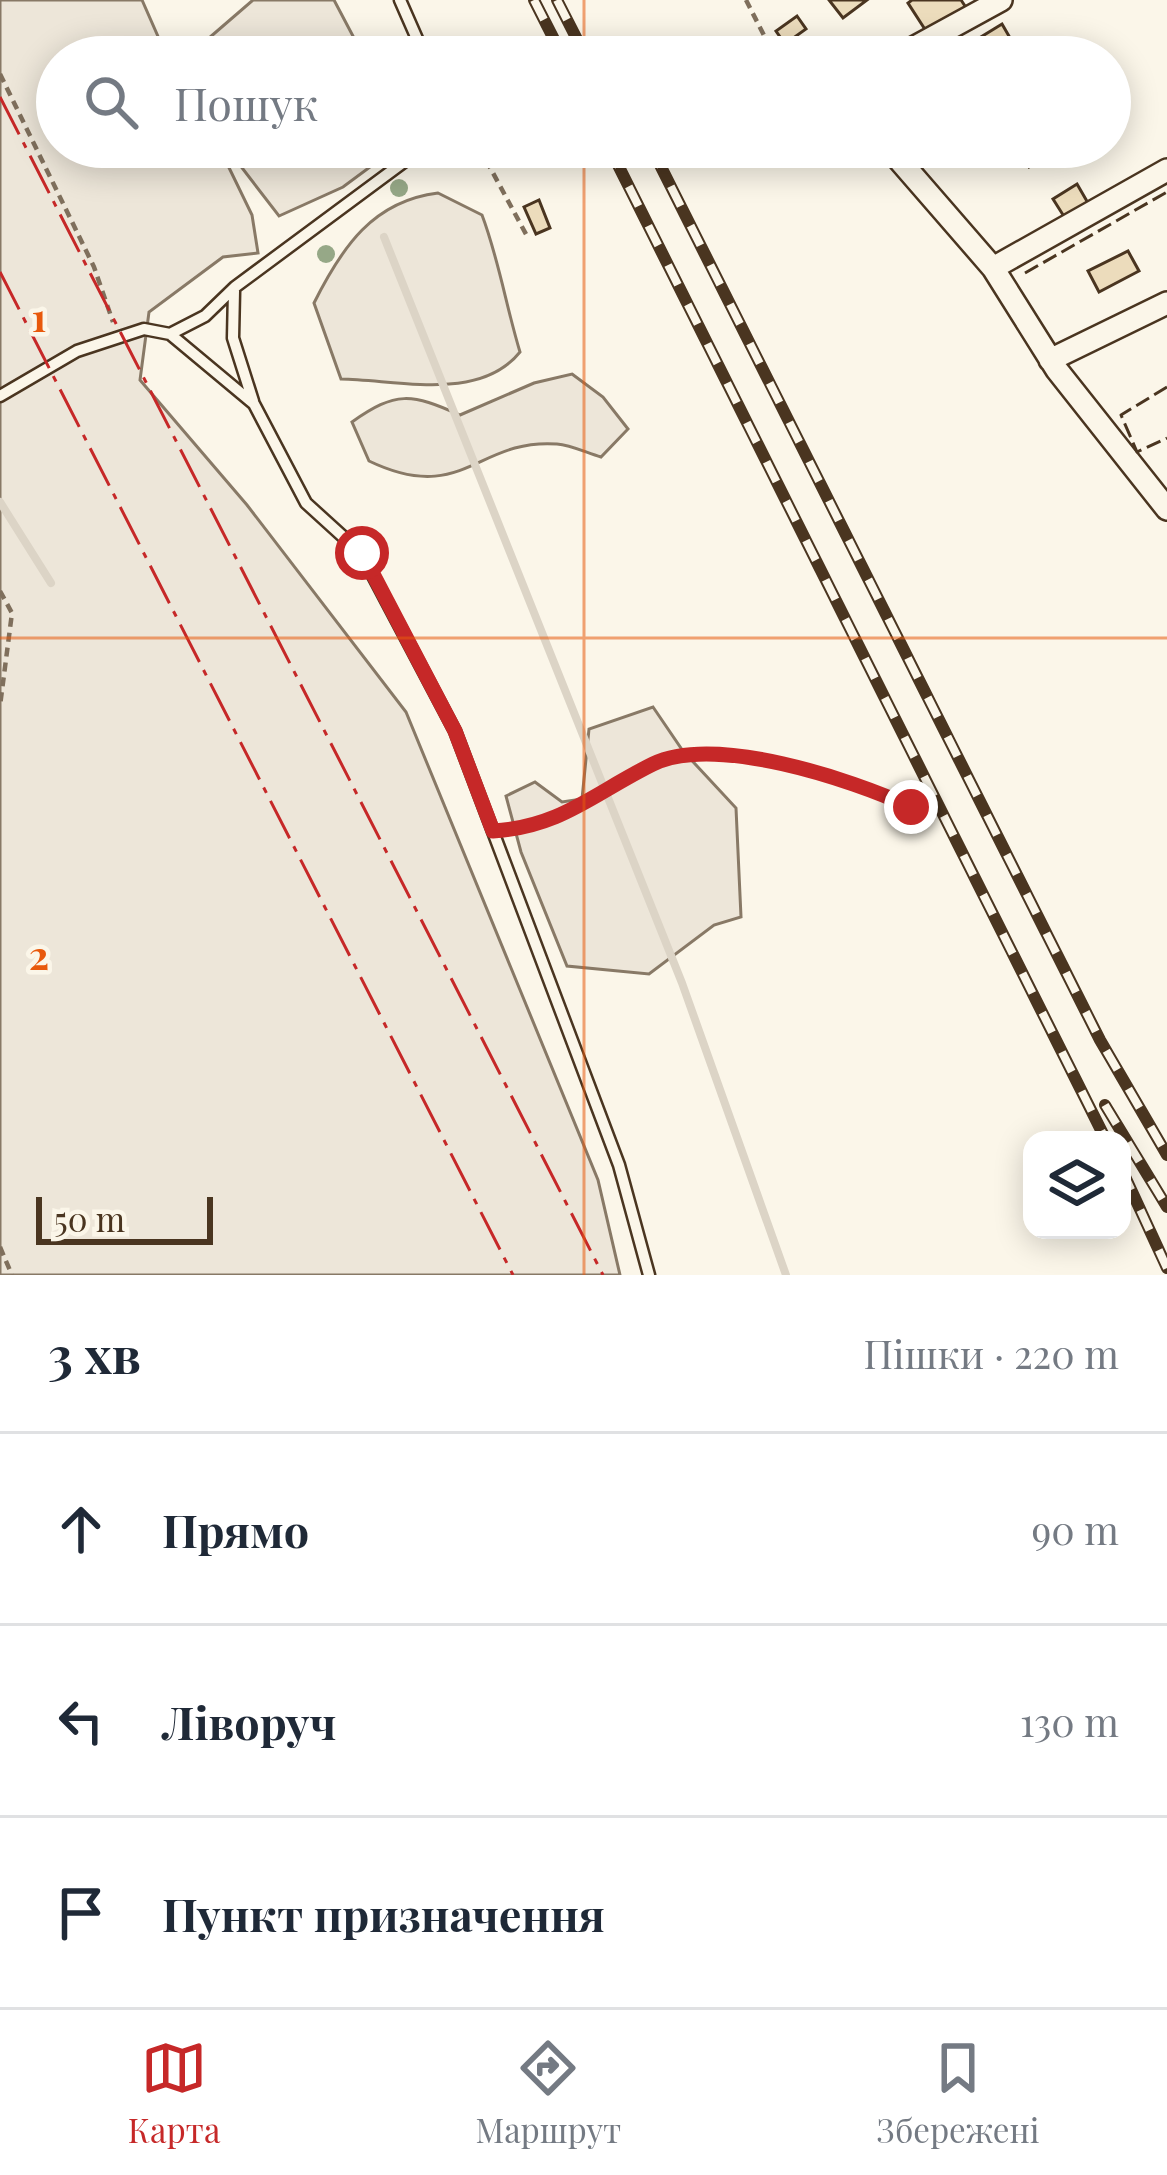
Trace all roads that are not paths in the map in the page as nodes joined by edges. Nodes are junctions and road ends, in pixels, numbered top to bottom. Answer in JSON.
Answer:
{"nodes":[{"id":1,"x":400,"y":0,"type":"edge"},
{"id":2,"x":1001,"y":0,"type":"edge"},
{"id":3,"x":416,"y":36,"type":"edge"},
{"id":4,"x":935,"y":36,"type":"edge"},
{"id":5,"x":396,"y":168,"type":"edge"},
{"id":6,"x":906,"y":168,"type":"edge"},
{"id":7,"x":1167,"y":170,"type":"edge"},
{"id":8,"x":993,"y":268,"type":"junction"},
{"id":9,"x":235,"y":287,"type":"junction"},
{"id":10,"x":1167,"y":303,"type":"edge"},
{"id":11,"x":170,"y":334,"type":"junction"},
{"id":12,"x":1050,"y":359,"type":"junction"},
{"id":13,"x":0,"y":396,"type":"edge"},
{"id":14,"x":254,"y":404,"type":"junction"},
{"id":15,"x":1167,"y":509,"type":"edge"},
{"id":16,"x":649,"y":1275,"type":"edge"}],
"edges":[{"from":1,"to":3,"type":"lane"},
{"from":2,"to":4,"type":"street"},
{"from":5,"to":9,"type":"lane"},
{"from":6,"to":8,"type":"street"},
{"from":7,"to":8,"type":"street"},
{"from":8,"to":12,"type":"street"},
{"from":9,"to":11,"type":"lane"},
{"from":9,"to":14,"type":"lane"},
{"from":10,"to":12,"type":"street"},
{"from":11,"to":13,"type":"lane"},
{"from":11,"to":14,"type":"lane"},
{"from":12,"to":15,"type":"street"},
{"from":14,"to":16,"type":"lane"}]}
